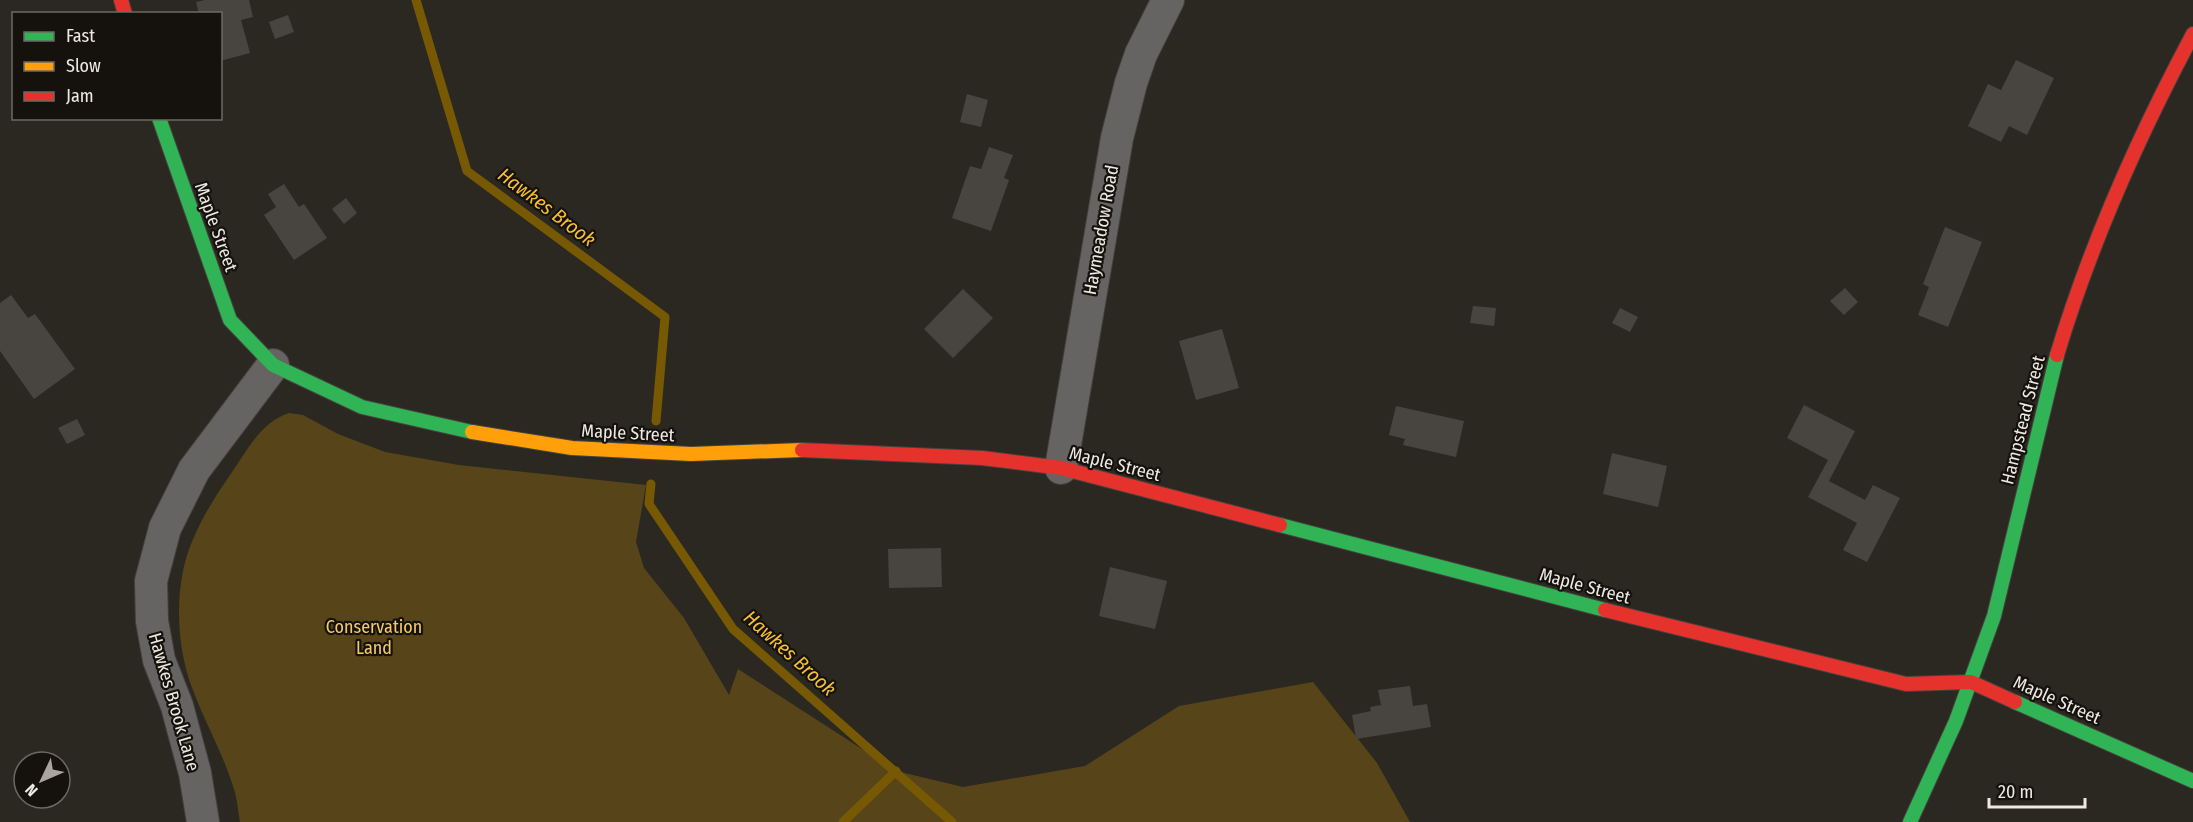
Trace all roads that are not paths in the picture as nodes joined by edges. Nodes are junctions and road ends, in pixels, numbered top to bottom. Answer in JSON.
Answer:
{"nodes":[{"id":1,"x":1168,"y":0,"type":"edge"},
{"id":2,"x":2193,"y":34,"type":"edge"},
{"id":3,"x":160,"y":120,"type":"edge"},
{"id":4,"x":273,"y":365,"type":"junction"},
{"id":5,"x":1061,"y":468,"type":"junction"},
{"id":6,"x":1971,"y":682,"type":"junction"},
{"id":7,"x":2193,"y":781,"type":"edge"},
{"id":8,"x":203,"y":822,"type":"edge"},
{"id":9,"x":1910,"y":822,"type":"edge"}],
"edges":[{"from":1,"to":5,"type":"street","name":"Haymeadow Road"},
{"from":2,"to":6,"type":"street","name":"Hampstead Street"},
{"from":3,"to":4,"type":"street","name":"Maple Street"},
{"from":4,"to":5,"type":"street","name":"Maple Street"},
{"from":4,"to":8,"type":"street","name":"Hawkes Brook Lane"},
{"from":5,"to":6,"type":"street","name":"Maple Street"},
{"from":6,"to":7,"type":"street","name":"Maple Street"},
{"from":6,"to":9,"type":"street","name":"Hampstead Street"}]}
